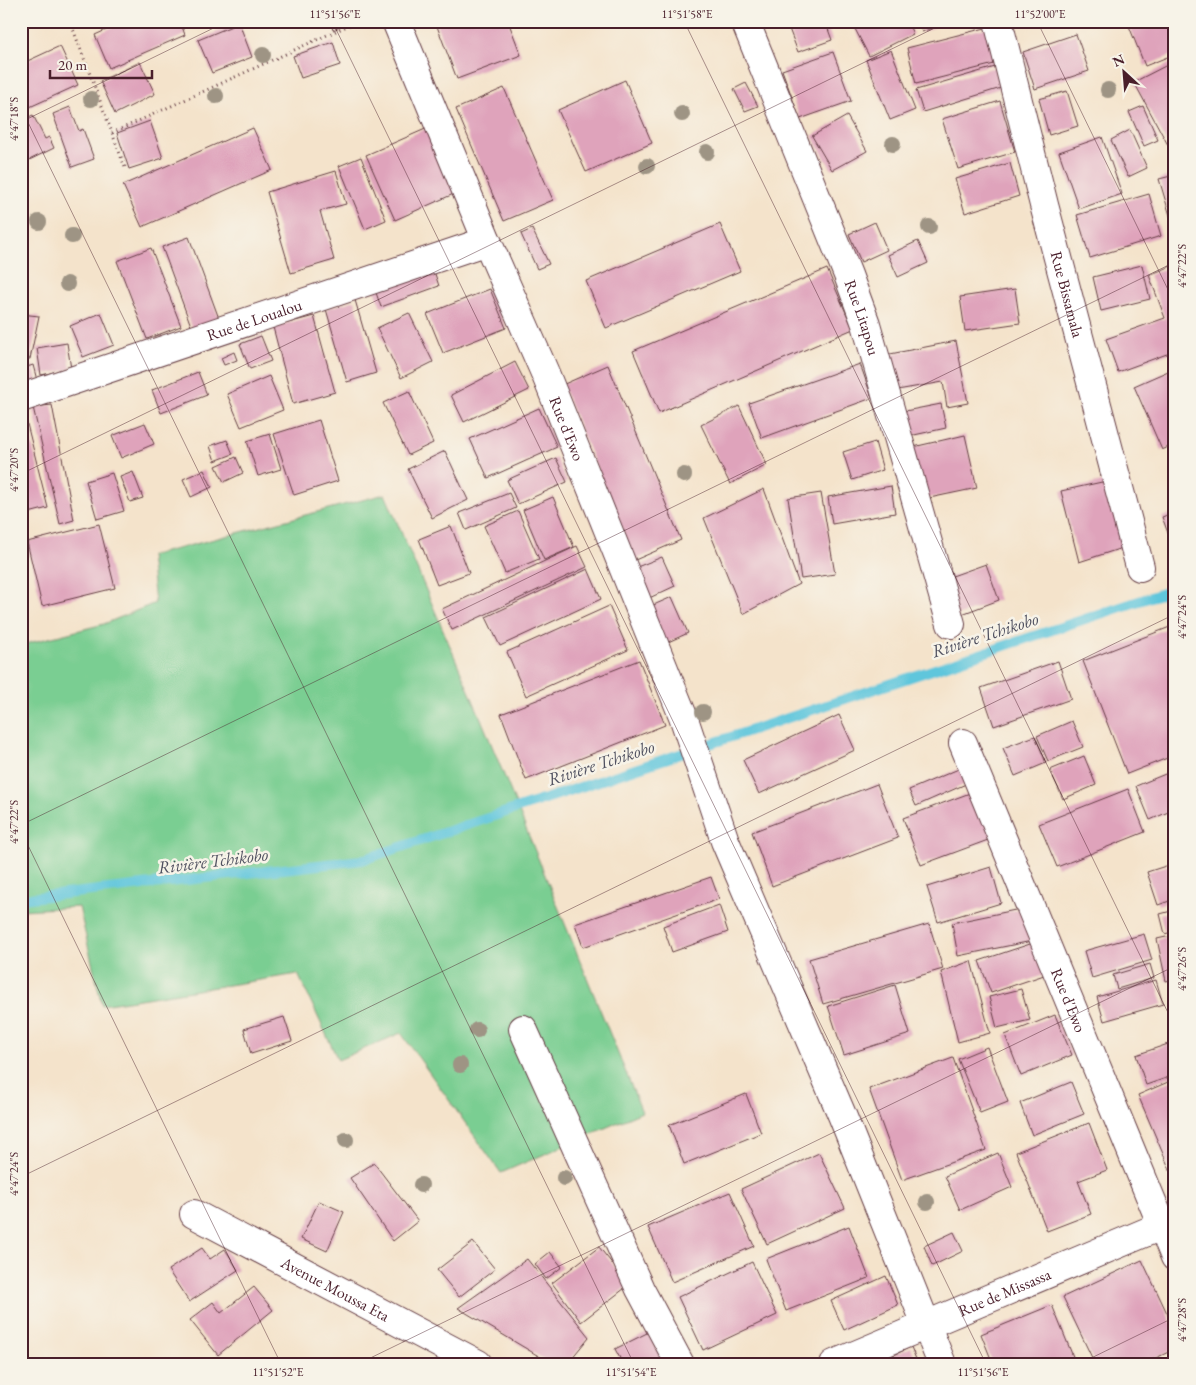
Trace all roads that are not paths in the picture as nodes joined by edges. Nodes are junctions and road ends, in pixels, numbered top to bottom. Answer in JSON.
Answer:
{"nodes":[{"id":1,"x":396,"y":21,"type":"edge"},
{"id":2,"x":745,"y":21,"type":"edge"},
{"id":3,"x":998,"y":21,"type":"edge"},
{"id":4,"x":487,"y":241,"type":"junction"},
{"id":5,"x":21,"y":398,"type":"edge"},
{"id":6,"x":1140,"y":567,"type":"dead end"},
{"id":7,"x":951,"y":624,"type":"dead end"},
{"id":8,"x":962,"y":743,"type":"dead end"},
{"id":9,"x":523,"y":1030,"type":"dead end"},
{"id":10,"x":194,"y":1214,"type":"dead end"},
{"id":11,"x":1168,"y":1223,"type":"edge"},
{"id":12,"x":1175,"y":1257,"type":"edge"},
{"id":13,"x":926,"y":1325,"type":"junction"},
{"id":14,"x":478,"y":1364,"type":"edge"},
{"id":15,"x":680,"y":1364,"type":"edge"},
{"id":16,"x":834,"y":1364,"type":"edge"},
{"id":17,"x":942,"y":1364,"type":"edge"}],
"edges":[{"from":1,"to":4,"type":"street","name":"Rue d'Ewo"},
{"from":2,"to":7,"type":"street","name":"Rue Litapou"},
{"from":3,"to":6,"type":"street","name":"Rue Bissamala"},
{"from":4,"to":5,"type":"street","name":"Rue de Loualou"},
{"from":4,"to":13,"type":"street","name":"Rue d'Ewo"},
{"from":8,"to":11,"type":"street","name":"Rue d'Ewo"},
{"from":9,"to":15,"type":"street"},
{"from":10,"to":14,"type":"street","name":"Avenue Moussa Eta"},
{"from":11,"to":12,"type":"street","name":"Rue d'Ewo"},
{"from":11,"to":13,"type":"street","name":"Rue de Missassa"},
{"from":13,"to":16,"type":"street","name":"Rue de Missassa"},
{"from":13,"to":17,"type":"street","name":"Rue d'Ewo"}]}
